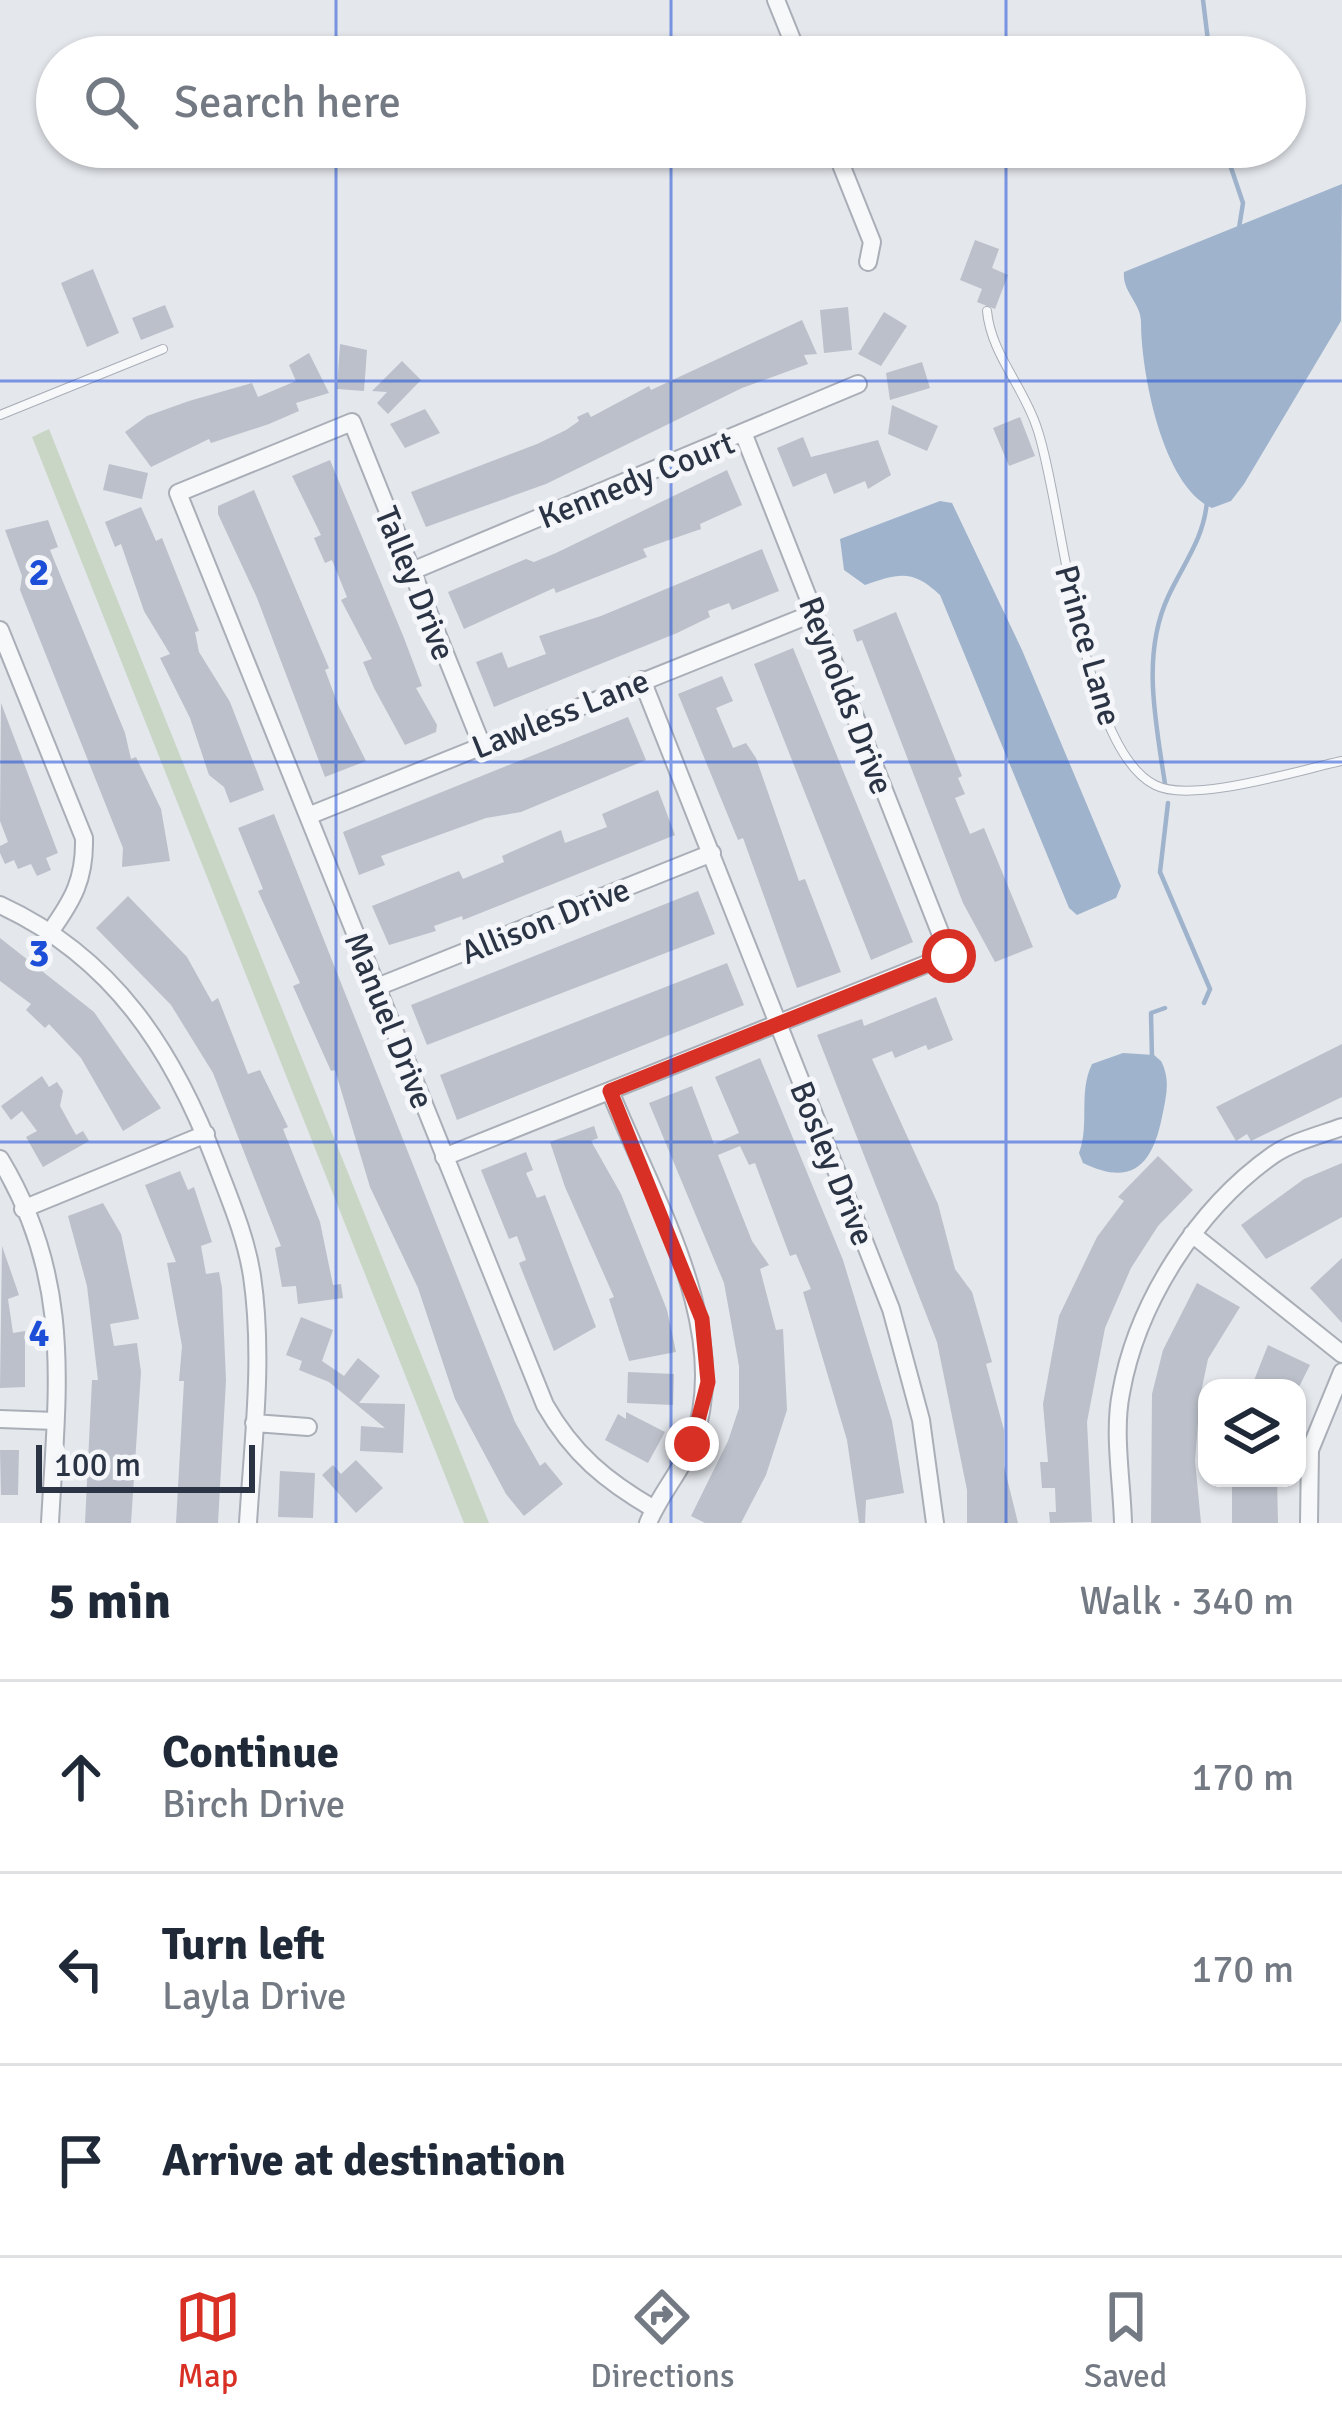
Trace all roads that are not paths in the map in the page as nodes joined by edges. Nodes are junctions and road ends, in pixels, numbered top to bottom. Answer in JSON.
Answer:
{"nodes":[{"id":1,"x":776,"y":0,"type":"edge"},
{"id":2,"x":791,"y":36,"type":"edge"},
{"id":3,"x":842,"y":168,"type":"edge"},
{"id":4,"x":868,"y":262,"type":"dead end"},
{"id":5,"x":987,"y":311,"type":"dead end"},
{"id":6,"x":163,"y":349,"type":"dead end"},
{"id":7,"x":858,"y":384,"type":"dead end"},
{"id":8,"x":0,"y":415,"type":"edge"},
{"id":9,"x":352,"y":422,"type":"joint"},
{"id":10,"x":744,"y":435,"type":"junction"},
{"id":11,"x":412,"y":571,"type":"junction"},
{"id":12,"x":814,"y":613,"type":"junction"},
{"id":13,"x":0,"y":630,"type":"edge"},
{"id":14,"x":642,"y":680,"type":"junction"},
{"id":15,"x":482,"y":743,"type":"junction"},
{"id":16,"x":1342,"y":760,"type":"edge"},
{"id":17,"x":308,"y":816,"type":"junction"},
{"id":18,"x":712,"y":853,"type":"junction"},
{"id":19,"x":0,"y":905,"type":"edge"},
{"id":20,"x":50,"y":932,"type":"junction"},
{"id":21,"x":377,"y":987,"type":"junction"},
{"id":22,"x":778,"y":1024,"type":"junction"},
{"id":23,"x":610,"y":1091,"type":"junction"},
{"id":24,"x":1342,"y":1127,"type":"edge"},
{"id":25,"x":206,"y":1135,"type":"junction"},
{"id":26,"x":444,"y":1157,"type":"junction"},
{"id":27,"x":0,"y":1160,"type":"edge"},
{"id":28,"x":23,"y":1209,"type":"junction"},
{"id":29,"x":1192,"y":1234,"type":"junction"},
{"id":30,"x":1342,"y":1354,"type":"edge"},
{"id":31,"x":1342,"y":1372,"type":"edge"},
{"id":32,"x":0,"y":1418,"type":"edge"},
{"id":33,"x":55,"y":1421,"type":"junction"},
{"id":34,"x":254,"y":1424,"type":"junction"},
{"id":35,"x":308,"y":1426,"type":"dead end"},
{"id":36,"x":651,"y":1516,"type":"edge"},
{"id":37,"x":50,"y":1523,"type":"edge"},
{"id":38,"x":248,"y":1523,"type":"edge"},
{"id":39,"x":935,"y":1523,"type":"edge"},
{"id":40,"x":1123,"y":1523,"type":"edge"},
{"id":41,"x":1309,"y":1523,"type":"edge"}],
"edges":[{"from":1,"to":2,"type":"street"},
{"from":3,"to":4,"type":"street"},
{"from":5,"to":16,"type":"lane","name":"Prince Lane"},
{"from":6,"to":8,"type":"lane"},
{"from":7,"to":10,"type":"street","name":"Kennedy Court"},
{"from":9,"to":11,"type":"street","name":"Talley Drive"},
{"from":9,"to":17,"type":"street","name":"Manuel Drive"},
{"from":10,"to":11,"type":"street","name":"Kennedy Court"},
{"from":10,"to":12,"type":"street","name":"Reynolds Drive"},
{"from":11,"to":15,"type":"street","name":"Talley Drive"},
{"from":12,"to":14,"type":"street","name":"Lawless Lane"},
{"from":12,"to":22,"type":"street","name":"Reynolds Drive"},
{"from":13,"to":20,"type":"street"},
{"from":14,"to":15,"type":"street","name":"Lawless Lane"},
{"from":14,"to":18,"type":"street","name":"Bosley Drive"},
{"from":15,"to":17,"type":"street","name":"Lawless Lane"},
{"from":17,"to":21,"type":"street","name":"Manuel Drive"},
{"from":18,"to":21,"type":"street","name":"Allison Drive"},
{"from":18,"to":22,"type":"street","name":"Bosley Drive"},
{"from":19,"to":20,"type":"street"},
{"from":20,"to":25,"type":"street"},
{"from":21,"to":26,"type":"street","name":"Manuel Drive"},
{"from":22,"to":23,"type":"street"},
{"from":22,"to":39,"type":"street","name":"Bosley Drive"},
{"from":23,"to":26,"type":"street"},
{"from":23,"to":36,"type":"street"},
{"from":24,"to":29,"type":"street"},
{"from":25,"to":28,"type":"street"},
{"from":25,"to":34,"type":"street"},
{"from":26,"to":36,"type":"street","name":"Manuel Drive"},
{"from":27,"to":28,"type":"street"},
{"from":28,"to":33,"type":"street"},
{"from":29,"to":30,"type":"street"},
{"from":29,"to":40,"type":"street"},
{"from":31,"to":41,"type":"street"},
{"from":32,"to":33,"type":"street"},
{"from":33,"to":37,"type":"street"},
{"from":34,"to":35,"type":"street"},
{"from":34,"to":38,"type":"street"}]}
